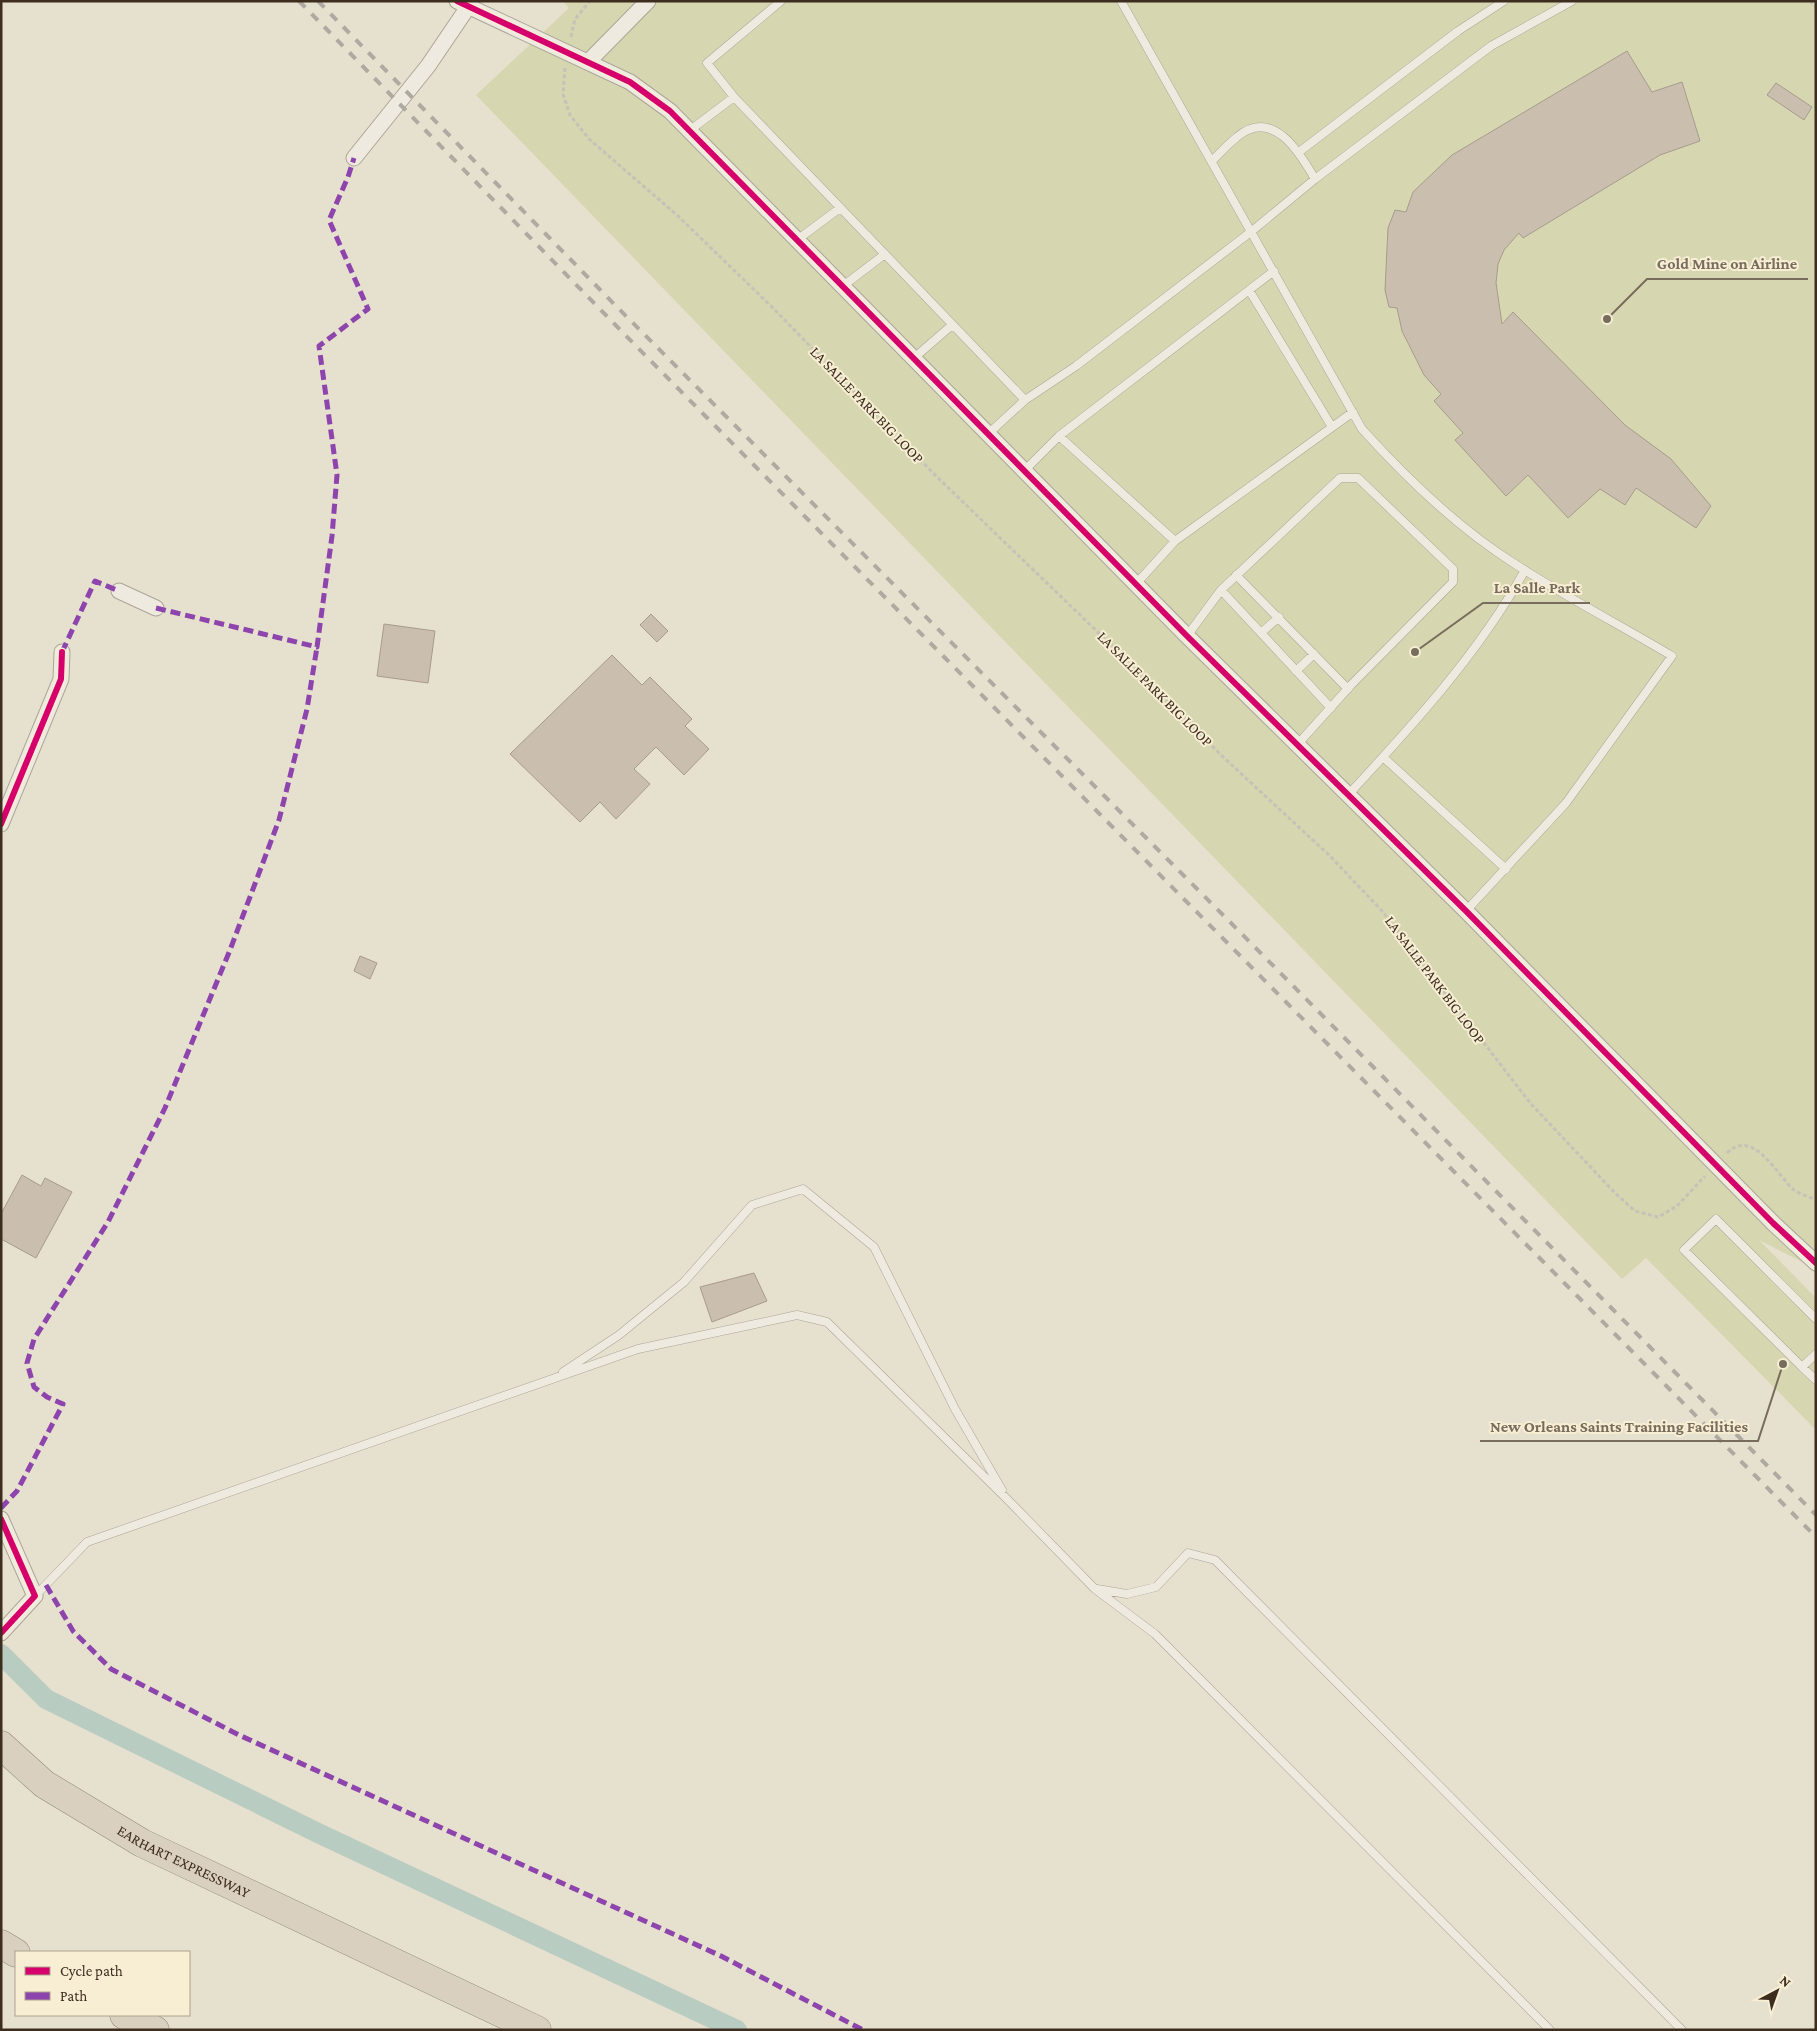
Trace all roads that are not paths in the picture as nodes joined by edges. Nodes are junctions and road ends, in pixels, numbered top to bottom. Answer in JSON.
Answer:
{"nodes":[{"id":1,"x":648,"y":1,"type":"edge"},
{"id":2,"x":781,"y":1,"type":"edge"},
{"id":3,"x":1121,"y":1,"type":"edge"},
{"id":4,"x":1504,"y":1,"type":"edge"},
{"id":5,"x":1572,"y":1,"type":"edge"},
{"id":6,"x":462,"y":4,"type":"edge"},
{"id":7,"x":588,"y":61,"type":"junction"},
{"id":8,"x":734,"y":97,"type":"junction"},
{"id":9,"x":689,"y":131,"type":"junction"},
{"id":10,"x":1299,"y":152,"type":"junction"},
{"id":11,"x":354,"y":158,"type":"dead end"},
{"id":12,"x":1212,"y":161,"type":"junction"},
{"id":13,"x":1315,"y":179,"type":"junction"},
{"id":14,"x":840,"y":208,"type":"junction"},
{"id":15,"x":1252,"y":231,"type":"junction"},
{"id":16,"x":797,"y":240,"type":"junction"},
{"id":17,"x":885,"y":254,"type":"junction"},
{"id":18,"x":1274,"y":271,"type":"junction"},
{"id":19,"x":843,"y":286,"type":"junction"},
{"id":20,"x":1249,"y":290,"type":"junction"},
{"id":21,"x":952,"y":325,"type":"junction"},
{"id":22,"x":914,"y":358,"type":"junction"},
{"id":23,"x":1025,"y":400,"type":"junction"},
{"id":24,"x":1353,"y":412,"type":"junction"},
{"id":25,"x":1332,"y":427,"type":"junction"},
{"id":26,"x":988,"y":434,"type":"junction"},
{"id":27,"x":1059,"y":436,"type":"junction"},
{"id":28,"x":1024,"y":471,"type":"junction"},
{"id":29,"x":1175,"y":541,"type":"junction"},
{"id":30,"x":1526,"y":570,"type":"junction"},
{"id":31,"x":1236,"y":575,"type":"junction"},
{"id":32,"x":1136,"y":584,"type":"junction"},
{"id":33,"x":1221,"y":590,"type":"junction"},
{"id":34,"x":119,"y":591,"type":"dead end"},
{"id":35,"x":156,"y":608,"type":"dead end"},
{"id":36,"x":1279,"y":617,"type":"junction"},
{"id":37,"x":1261,"y":633,"type":"junction"},
{"id":38,"x":1187,"y":636,"type":"junction"},
{"id":39,"x":62,"y":652,"type":"dead end"},
{"id":40,"x":1314,"y":654,"type":"junction"},
{"id":41,"x":1296,"y":671,"type":"junction"},
{"id":42,"x":1348,"y":689,"type":"junction"},
{"id":43,"x":1331,"y":708,"type":"junction"},
{"id":44,"x":1297,"y":745,"type":"junction"},
{"id":45,"x":1383,"y":757,"type":"junction"},
{"id":46,"x":1348,"y":795,"type":"junction"},
{"id":47,"x":1,"y":824,"type":"edge"},
{"id":48,"x":1506,"y":869,"type":"junction"},
{"id":49,"x":1466,"y":912,"type":"junction"},
{"id":50,"x":1816,"y":1263,"type":"edge"},
{"id":51,"x":1816,"y":1319,"type":"edge"},
{"id":52,"x":1816,"y":1354,"type":"edge"},
{"id":53,"x":1802,"y":1367,"type":"junction"},
{"id":54,"x":553,"y":1379,"type":"junction"},
{"id":55,"x":1816,"y":1380,"type":"edge"},
{"id":56,"x":1006,"y":1498,"type":"junction"},
{"id":57,"x":1,"y":1519,"type":"edge"},
{"id":58,"x":1095,"y":1588,"type":"junction"},
{"id":59,"x":36,"y":1596,"type":"junction"},
{"id":60,"x":1,"y":1633,"type":"edge"},
{"id":61,"x":1,"y":1745,"type":"edge"},
{"id":62,"x":1,"y":1944,"type":"edge"},
{"id":63,"x":15,"y":1952,"type":"edge"},
{"id":64,"x":126,"y":2016,"type":"edge"},
{"id":65,"x":155,"y":2030,"type":"edge"},
{"id":66,"x":537,"y":2030,"type":"edge"},
{"id":67,"x":1550,"y":2030,"type":"edge"},
{"id":68,"x":1682,"y":2030,"type":"edge"}],
"edges":[{"from":1,"to":7,"type":"street"},
{"from":2,"to":8,"type":"lane"},
{"from":3,"to":12,"type":"lane"},
{"from":4,"to":10,"type":"lane"},
{"from":5,"to":13,"type":"lane"},
{"from":6,"to":7,"type":"street"},
{"from":6,"to":11,"type":"street"},
{"from":7,"to":9,"type":"street"},
{"from":8,"to":9,"type":"lane"},
{"from":8,"to":14,"type":"lane"},
{"from":9,"to":16,"type":"street"},
{"from":10,"to":12,"type":"lane"},
{"from":10,"to":13,"type":"lane"},
{"from":12,"to":15,"type":"lane"},
{"from":13,"to":15,"type":"lane"},
{"from":14,"to":16,"type":"lane"},
{"from":14,"to":17,"type":"lane"},
{"from":15,"to":18,"type":"lane"},
{"from":15,"to":23,"type":"lane"},
{"from":16,"to":19,"type":"street"},
{"from":17,"to":19,"type":"lane"},
{"from":17,"to":21,"type":"lane"},
{"from":18,"to":20,"type":"lane"},
{"from":18,"to":24,"type":"lane"},
{"from":19,"to":22,"type":"street"},
{"from":20,"to":25,"type":"lane"},
{"from":20,"to":27,"type":"lane"},
{"from":21,"to":22,"type":"lane"},
{"from":21,"to":23,"type":"lane"},
{"from":22,"to":26,"type":"street"},
{"from":23,"to":26,"type":"lane"},
{"from":24,"to":25,"type":"lane"},
{"from":24,"to":30,"type":"lane"},
{"from":25,"to":29,"type":"lane"},
{"from":26,"to":28,"type":"street"},
{"from":27,"to":28,"type":"lane"},
{"from":27,"to":29,"type":"lane"},
{"from":28,"to":32,"type":"street"},
{"from":29,"to":32,"type":"lane"},
{"from":30,"to":45,"type":"lane"},
{"from":30,"to":48,"type":"lane"},
{"from":31,"to":33,"type":"lane"},
{"from":31,"to":36,"type":"lane"},
{"from":31,"to":42,"type":"lane"},
{"from":32,"to":38,"type":"street"},
{"from":33,"to":37,"type":"lane"},
{"from":33,"to":38,"type":"lane"},
{"from":34,"to":35,"type":"street"},
{"from":36,"to":37,"type":"lane"},
{"from":36,"to":40,"type":"lane"},
{"from":37,"to":41,"type":"lane"},
{"from":38,"to":44,"type":"street"},
{"from":39,"to":47,"type":"street"},
{"from":40,"to":41,"type":"lane"},
{"from":40,"to":42,"type":"lane"},
{"from":41,"to":43,"type":"lane"},
{"from":42,"to":43,"type":"lane"},
{"from":43,"to":44,"type":"lane"},
{"from":44,"to":46,"type":"street"},
{"from":45,"to":46,"type":"lane"},
{"from":45,"to":48,"type":"lane"},
{"from":46,"to":49,"type":"street"},
{"from":48,"to":49,"type":"lane"},
{"from":49,"to":50,"type":"street"},
{"from":51,"to":53,"type":"lane"},
{"from":52,"to":53,"type":"lane"},
{"from":53,"to":55,"type":"lane"},
{"from":54,"to":56,"type":"lane"},
{"from":54,"to":56,"type":"lane"},
{"from":54,"to":59,"type":"lane"},
{"from":56,"to":58,"type":"lane"},
{"from":57,"to":59,"type":"street"},
{"from":58,"to":67,"type":"lane"},
{"from":58,"to":68,"type":"lane"},
{"from":59,"to":60,"type":"street"},
{"from":61,"to":66,"type":"highway","name":"EARHART EXPRESSWAY"},
{"from":62,"to":63,"type":"highway"},
{"from":64,"to":65,"type":"highway"}]}
